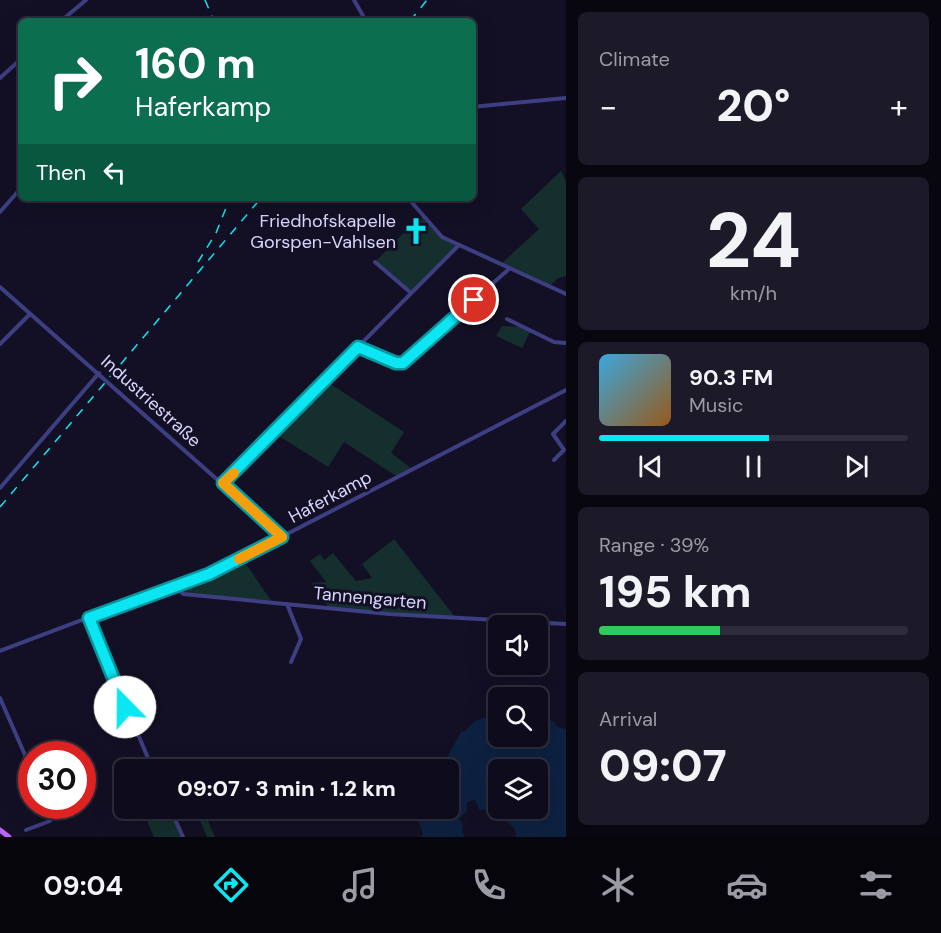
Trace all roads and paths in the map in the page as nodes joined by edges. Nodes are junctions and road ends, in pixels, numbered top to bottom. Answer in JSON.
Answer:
{"nodes":[{"id":1,"x":86,"y":0,"type":"edge"},
{"id":2,"x":354,"y":0,"type":"edge"},
{"id":3,"x":65,"y":18,"type":"edge"},
{"id":4,"x":364,"y":18,"type":"edge"},
{"id":5,"x":18,"y":62,"type":"edge"},
{"id":6,"x":0,"y":78,"type":"edge"},
{"id":7,"x":566,"y":98,"type":"edge"},
{"id":8,"x":476,"y":107,"type":"edge"},
{"id":9,"x":18,"y":191,"type":"edge"},
{"id":10,"x":410,"y":201,"type":"edge"},
{"id":11,"x":0,"y":212,"type":"edge"},
{"id":12,"x":458,"y":246,"type":"junction"},
{"id":13,"x":375,"y":262,"type":"dead end"},
{"id":14,"x":508,"y":269,"type":"junction"},
{"id":15,"x":0,"y":287,"type":"edge"},
{"id":16,"x":411,"y":293,"type":"junction"},
{"id":17,"x":566,"y":294,"type":"edge"},
{"id":18,"x":30,"y":314,"type":"junction"},
{"id":19,"x":507,"y":319,"type":"dead end"},
{"id":20,"x":566,"y":343,"type":"edge"},
{"id":21,"x":0,"y":344,"type":"edge"},
{"id":22,"x":358,"y":347,"type":"junction"},
{"id":23,"x":99,"y":373,"type":"junction"},
{"id":24,"x":566,"y":390,"type":"edge"},
{"id":25,"x":566,"y":421,"type":"edge"},
{"id":26,"x":554,"y":460,"type":"dead end"},
{"id":27,"x":223,"y":483,"type":"junction"},
{"id":28,"x":0,"y":488,"type":"edge"},
{"id":29,"x":282,"y":537,"type":"junction"},
{"id":30,"x":176,"y":586,"type":"junction"},
{"id":31,"x":287,"y":604,"type":"junction"},
{"id":32,"x":89,"y":618,"type":"junction"},
{"id":33,"x":566,"y":624,"type":"edge"},
{"id":34,"x":0,"y":651,"type":"edge"},
{"id":35,"x":291,"y":662,"type":"dead end"},
{"id":36,"x":0,"y":698,"type":"edge"},
{"id":37,"x":19,"y":741,"type":"edge"},
{"id":38,"x":148,"y":759,"type":"edge"},
{"id":39,"x":50,"y":819,"type":"edge"},
{"id":40,"x":175,"y":819,"type":"edge"},
{"id":41,"x":0,"y":830,"type":"edge"},
{"id":42,"x":26,"y":830,"type":"dead end"},
{"id":43,"x":9,"y":837,"type":"edge"},
{"id":44,"x":183,"y":837,"type":"edge"}],
"edges":[{"from":1,"to":3,"type":"street"},
{"from":2,"to":4,"type":"street"},
{"from":5,"to":6,"type":"street"},
{"from":7,"to":8,"type":"street"},
{"from":9,"to":11,"type":"street"},
{"from":10,"to":12,"type":"street"},
{"from":12,"to":14,"type":"street"},
{"from":12,"to":16,"type":"street"},
{"from":13,"to":16,"type":"street"},
{"from":14,"to":17,"type":"street"},
{"from":14,"to":22,"type":"street"},
{"from":15,"to":18,"type":"street","name":"Industriestraße"},
{"from":16,"to":22,"type":"street"},
{"from":18,"to":21,"type":"street"},
{"from":18,"to":23,"type":"street","name":"Industriestraße"},
{"from":19,"to":20,"type":"street"},
{"from":22,"to":27,"type":"street"},
{"from":23,"to":27,"type":"street","name":"Industriestraße"},
{"from":23,"to":28,"type":"street"},
{"from":24,"to":29,"type":"street","name":"Haferkamp"},
{"from":25,"to":26,"type":"street"},
{"from":27,"to":29,"type":"street","name":"Industriestraße"},
{"from":29,"to":30,"type":"street","name":"Haferkamp"},
{"from":30,"to":31,"type":"street","name":"Tannengarten"},
{"from":30,"to":32,"type":"street","name":"Haferkamp"},
{"from":31,"to":33,"type":"street","name":"Tannengarten"},
{"from":31,"to":35,"type":"street"},
{"from":32,"to":34,"type":"street","name":"Haferkamp"},
{"from":32,"to":38,"type":"street"},
{"from":36,"to":37,"type":"street"},
{"from":39,"to":42,"type":"street"},
{"from":40,"to":44,"type":"street"},
{"from":41,"to":43,"type":"main road"}]}
